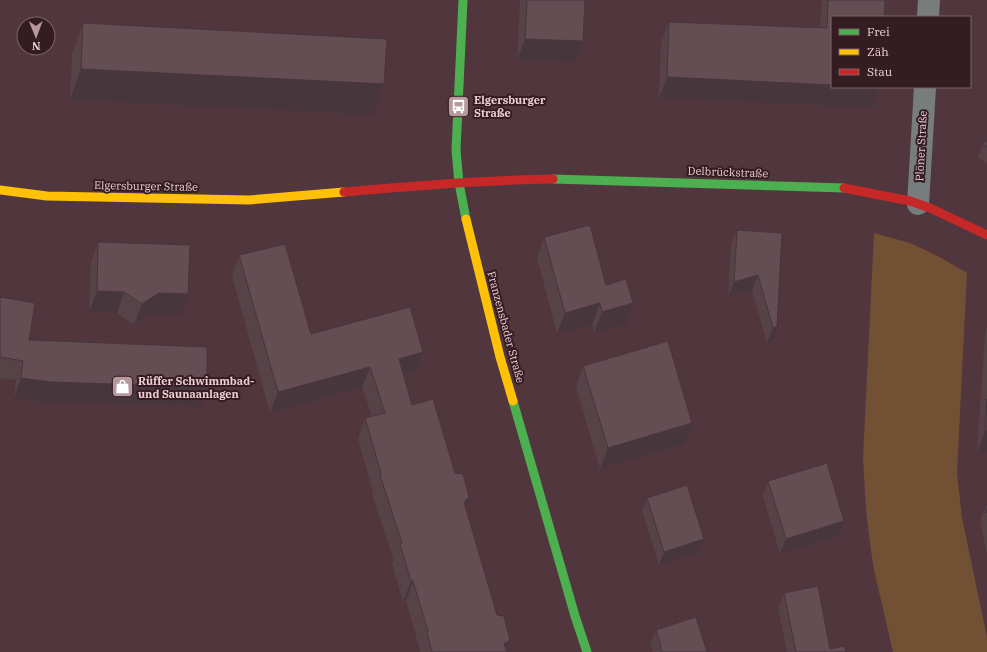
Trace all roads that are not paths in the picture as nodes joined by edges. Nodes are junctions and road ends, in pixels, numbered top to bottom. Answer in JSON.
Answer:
{"nodes":[{"id":1,"x":463,"y":0,"type":"edge"},
{"id":2,"x":929,"y":0,"type":"edge"},
{"id":3,"x":928,"y":16,"type":"edge"},
{"id":4,"x":925,"y":88,"type":"edge"},
{"id":5,"x":459,"y":183,"type":"junction"},
{"id":6,"x":0,"y":190,"type":"edge"},
{"id":7,"x":918,"y":204,"type":"junction"},
{"id":8,"x":987,"y":235,"type":"edge"},
{"id":9,"x":587,"y":652,"type":"edge"}],
"edges":[{"from":1,"to":5,"type":"street","name":"Franzensbader Straße"},
{"from":2,"to":3,"type":"street"},
{"from":4,"to":7,"type":"street","name":"Plöner Straße"},
{"from":5,"to":6,"type":"street","name":"Elgersburger Straße"},
{"from":5,"to":7,"type":"street","name":"Delbrückstraße"},
{"from":5,"to":9,"type":"street","name":"Franzensbader Straße"},
{"from":7,"to":8,"type":"street","name":"Delbrückstraße"}]}
